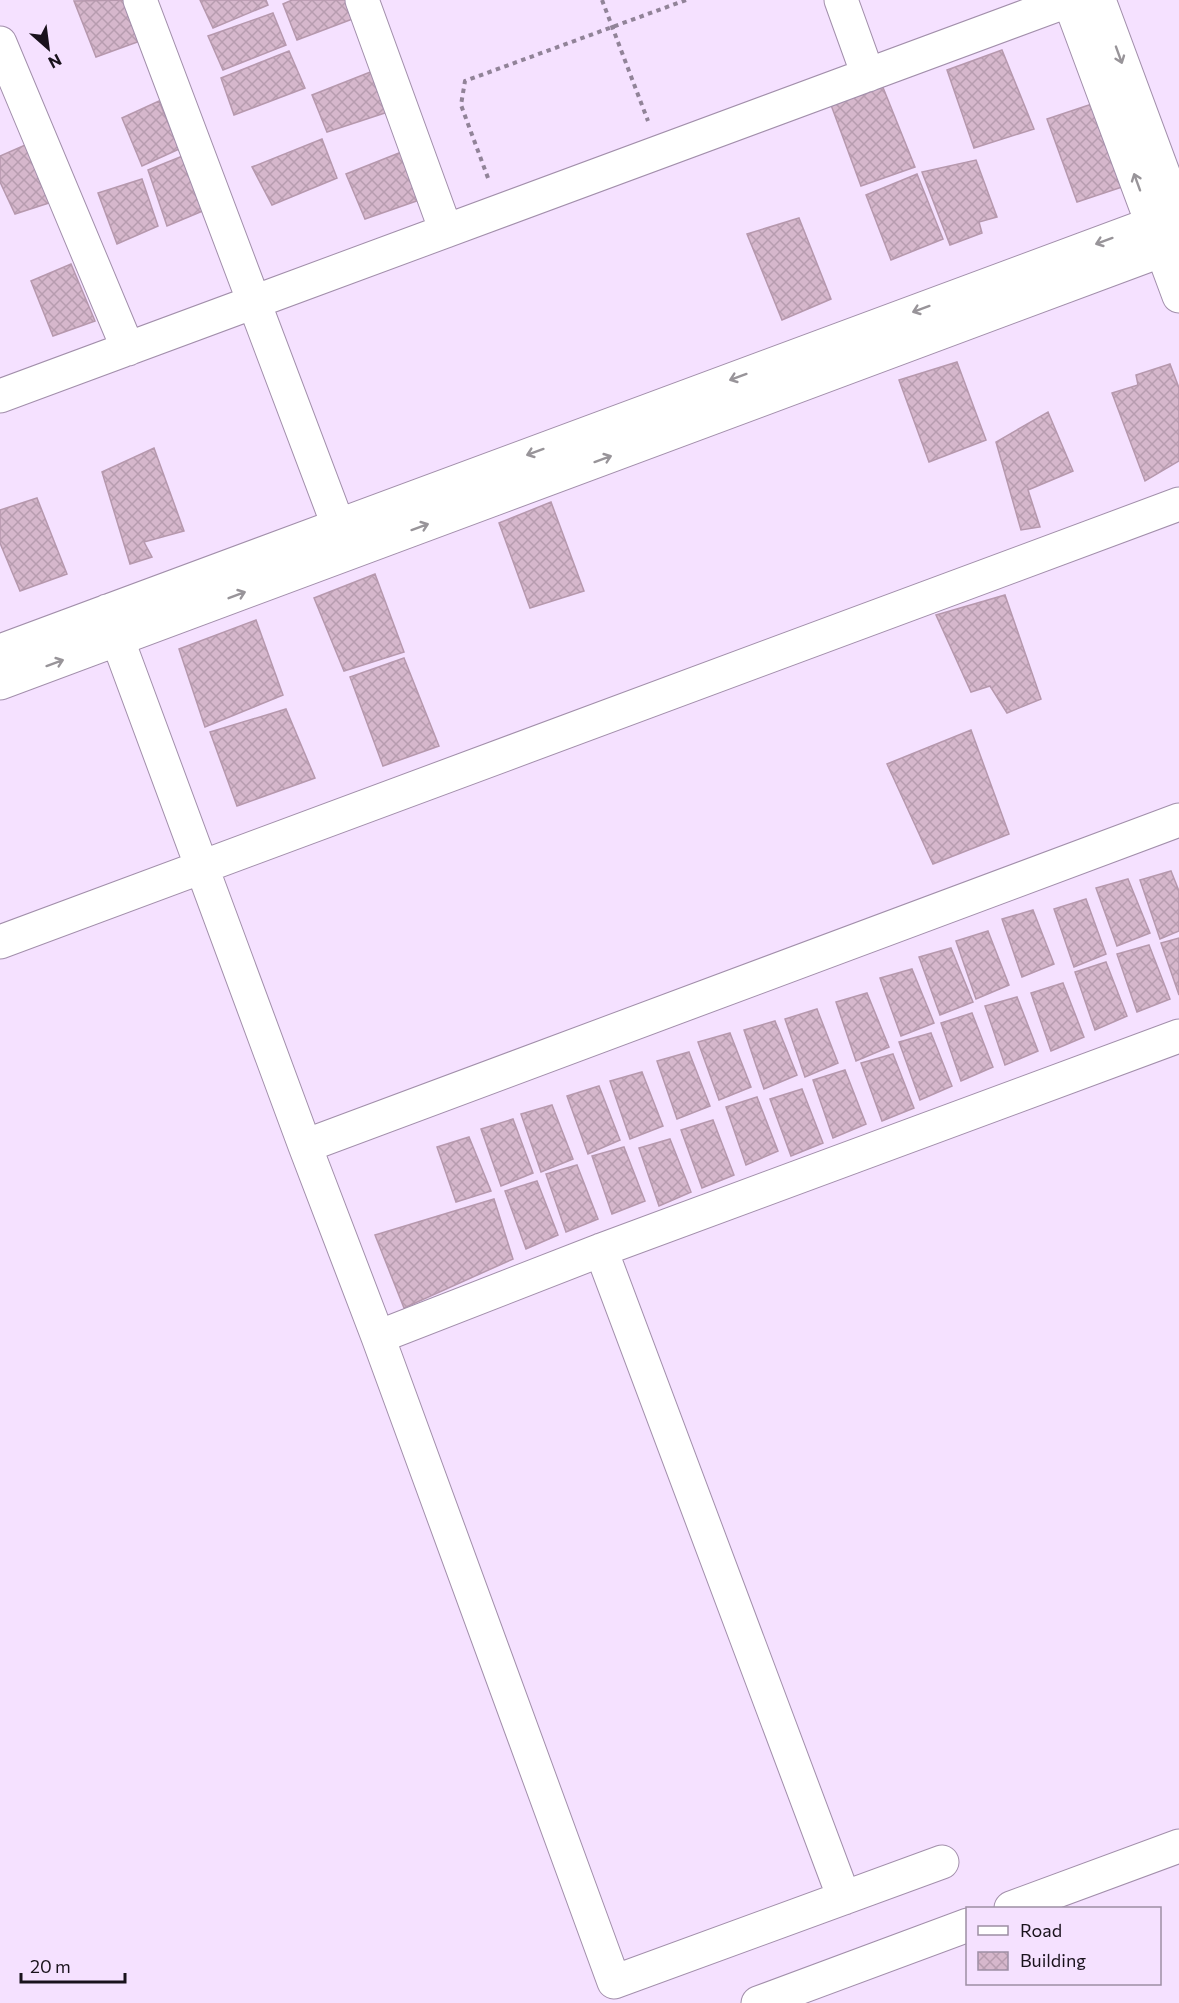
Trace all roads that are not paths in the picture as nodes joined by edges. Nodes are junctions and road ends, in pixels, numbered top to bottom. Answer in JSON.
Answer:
{"nodes":[{"id":1,"x":140,"y":0,"type":"edge"},
{"id":2,"x":362,"y":0,"type":"edge"},
{"id":3,"x":841,"y":0,"type":"edge"},
{"id":4,"x":1069,"y":0,"type":"edge"},
{"id":5,"x":1099,"y":0,"type":"edge"},
{"id":6,"x":0,"y":43,"type":"edge"},
{"id":7,"x":868,"y":75,"type":"junction"},
{"id":8,"x":1170,"y":229,"type":"edge"},
{"id":9,"x":446,"y":231,"type":"junction"},
{"id":10,"x":1179,"y":296,"type":"edge"},
{"id":11,"x":253,"y":303,"type":"junction"},
{"id":12,"x":128,"y":349,"type":"junction"},
{"id":13,"x":0,"y":396,"type":"edge"},
{"id":14,"x":1179,"y":504,"type":"edge"},
{"id":15,"x":343,"y":539,"type":"junction"},
{"id":16,"x":112,"y":626,"type":"junction"},
{"id":17,"x":0,"y":651,"type":"edge"},
{"id":18,"x":0,"y":683,"type":"edge"},
{"id":19,"x":1179,"y":820,"type":"edge"},
{"id":20,"x":202,"y":866,"type":"junction"},
{"id":21,"x":0,"y":942,"type":"edge"},
{"id":22,"x":1179,"y":1036,"type":"edge"},
{"id":23,"x":305,"y":1146,"type":"junction"},
{"id":24,"x":601,"y":1250,"type":"junction"},
{"id":25,"x":378,"y":1337,"type":"junction"},
{"id":26,"x":1179,"y":1846,"type":"edge"},
{"id":27,"x":942,"y":1862,"type":"dead end"},
{"id":28,"x":844,"y":1898,"type":"junction"},
{"id":29,"x":1014,"y":1907,"type":"edge"},
{"id":30,"x":966,"y":1926,"type":"edge"},
{"id":31,"x":758,"y":2003,"type":"edge"}],
"edges":[{"from":1,"to":11,"type":"street"},
{"from":2,"to":9,"type":"street"},
{"from":3,"to":7,"type":"street"},
{"from":4,"to":7,"type":"street"},
{"from":8,"to":4,"type":"street","one_way":true},
{"from":5,"to":8,"type":"street","one_way":true},
{"from":6,"to":12,"type":"street"},
{"from":7,"to":9,"type":"street"},
{"from":8,"to":10,"type":"street"},
{"from":8,"to":15,"type":"street"},
{"from":9,"to":11,"type":"street"},
{"from":11,"to":12,"type":"street"},
{"from":11,"to":15,"type":"street"},
{"from":12,"to":13,"type":"street"},
{"from":14,"to":20,"type":"street"},
{"from":15,"to":16,"type":"street"},
{"from":16,"to":17,"type":"street"},
{"from":18,"to":16,"type":"street","one_way":true},
{"from":16,"to":20,"type":"street"},
{"from":19,"to":23,"type":"street"},
{"from":20,"to":21,"type":"street"},
{"from":20,"to":23,"type":"street"},
{"from":22,"to":24,"type":"street"},
{"from":23,"to":25,"type":"street"},
{"from":24,"to":25,"type":"street"},
{"from":24,"to":28,"type":"street"},
{"from":25,"to":28,"type":"street"},
{"from":26,"to":29,"type":"street"},
{"from":27,"to":28,"type":"street"},
{"from":30,"to":31,"type":"street"}]}
